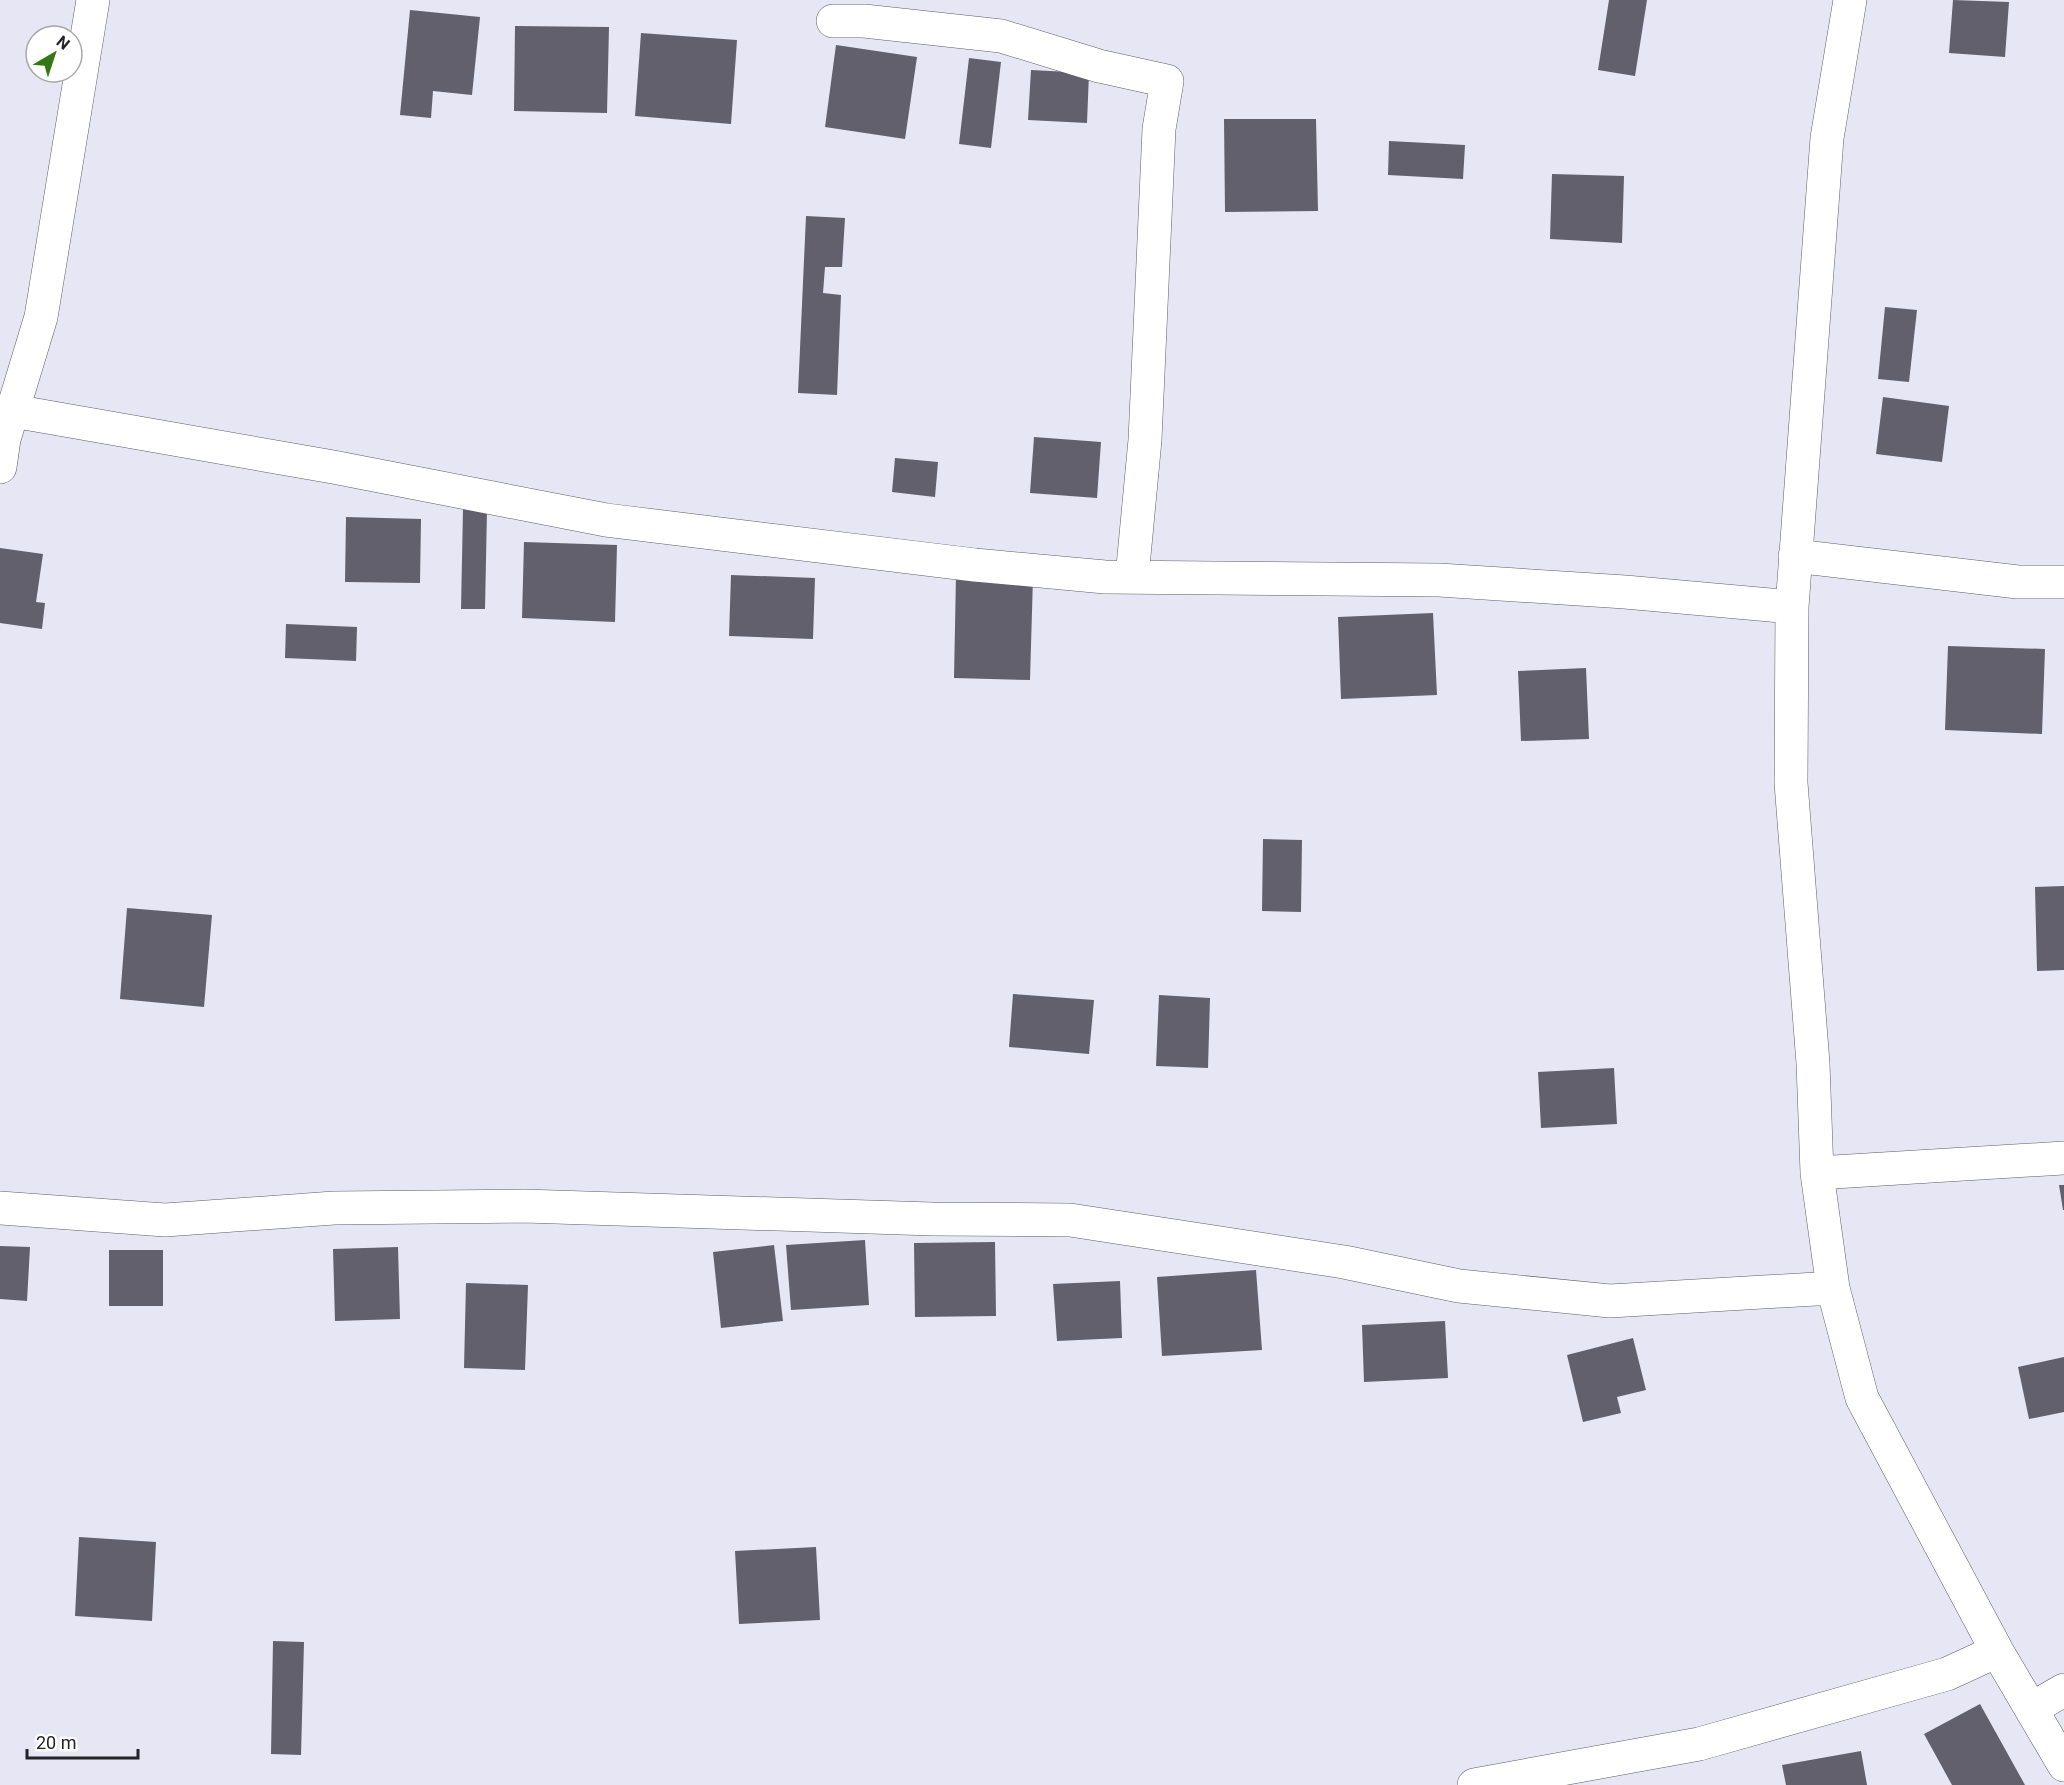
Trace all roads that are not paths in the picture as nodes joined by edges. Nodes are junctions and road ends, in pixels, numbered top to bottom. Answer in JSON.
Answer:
{"nodes":[{"id":1,"x":93,"y":0,"type":"edge"},
{"id":2,"x":1850,"y":0,"type":"edge"},
{"id":3,"x":833,"y":21,"type":"dead end"},
{"id":4,"x":6,"y":411,"type":"edge"},
{"id":5,"x":0,"y":467,"type":"edge"},
{"id":6,"x":1795,"y":556,"type":"junction"},
{"id":7,"x":1132,"y":577,"type":"junction"},
{"id":8,"x":2064,"y":582,"type":"edge"},
{"id":9,"x":1792,"y":607,"type":"junction"},
{"id":10,"x":2064,"y":1158,"type":"edge"},
{"id":11,"x":1817,"y":1173,"type":"junction"},
{"id":12,"x":0,"y":1208,"type":"edge"},
{"id":13,"x":1833,"y":1288,"type":"junction"},
{"id":14,"x":1997,"y":1651,"type":"junction"},
{"id":15,"x":2064,"y":1690,"type":"edge"},
{"id":16,"x":2031,"y":1709,"type":"junction"},
{"id":17,"x":2064,"y":1765,"type":"edge"},
{"id":18,"x":1474,"y":1785,"type":"edge"}],
"edges":[{"from":1,"to":4,"type":"street"},
{"from":2,"to":6,"type":"street"},
{"from":3,"to":7,"type":"street"},
{"from":4,"to":5,"type":"street"},
{"from":4,"to":7,"type":"street"},
{"from":6,"to":8,"type":"street"},
{"from":6,"to":9,"type":"street"},
{"from":7,"to":9,"type":"street"},
{"from":9,"to":11,"type":"street"},
{"from":10,"to":11,"type":"street"},
{"from":11,"to":13,"type":"street"},
{"from":12,"to":13,"type":"street"},
{"from":13,"to":14,"type":"street"},
{"from":14,"to":16,"type":"street"},
{"from":14,"to":18,"type":"street"},
{"from":15,"to":16,"type":"street"},
{"from":16,"to":17,"type":"street"}]}
